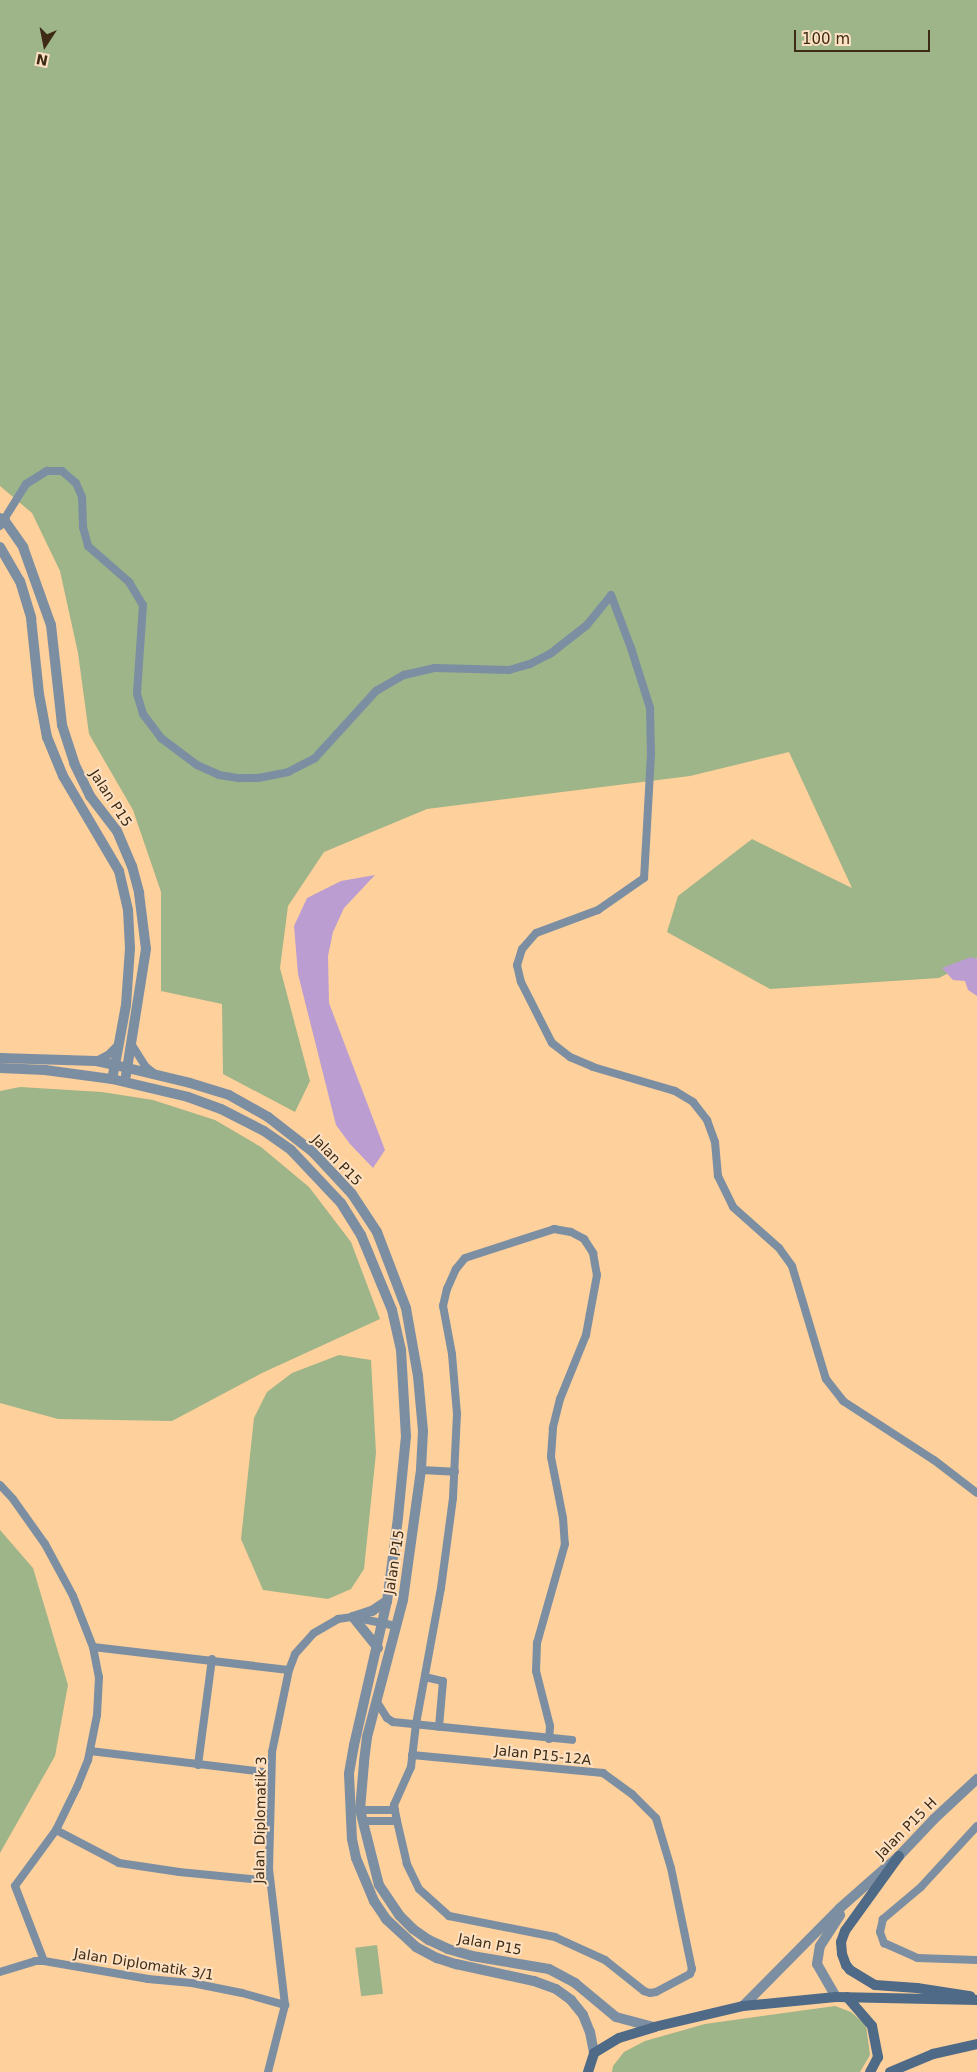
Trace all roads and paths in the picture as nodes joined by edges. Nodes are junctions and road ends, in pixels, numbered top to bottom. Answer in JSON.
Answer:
{"nodes":[{"id":1,"x":2,"y":522,"type":"edge"},
{"id":2,"x":0,"y":548,"type":"edge"},
{"id":3,"x":120,"y":1043,"type":"junction"},
{"id":4,"x":132,"y":1045,"type":"junction"},
{"id":5,"x":0,"y":1058,"type":"edge"},
{"id":6,"x":96,"y":1061,"type":"junction"},
{"id":7,"x":115,"y":1065,"type":"junction"},
{"id":8,"x":0,"y":1068,"type":"edge"},
{"id":9,"x":127,"y":1068,"type":"junction"},
{"id":10,"x":156,"y":1074,"type":"junction"},
{"id":11,"x":112,"y":1080,"type":"junction"},
{"id":12,"x":124,"y":1082,"type":"junction"},
{"id":13,"x":406,"y":1308,"type":"junction"},
{"id":14,"x":392,"y":1310,"type":"junction"},
{"id":15,"x":421,"y":1470,"type":"junction"},
{"id":16,"x":455,"y":1472,"type":"junction"},
{"id":17,"x":0,"y":1484,"type":"edge"},
{"id":18,"x":977,"y":1493,"type":"edge"},
{"id":19,"x":387,"y":1601,"type":"junction"},
{"id":20,"x":353,"y":1617,"type":"junction"},
{"id":21,"x":383,"y":1622,"type":"junction"},
{"id":22,"x":396,"y":1626,"type":"junction"},
{"id":23,"x":93,"y":1646,"type":"junction"},
{"id":24,"x":378,"y":1648,"type":"junction"},
{"id":25,"x":212,"y":1660,"type":"junction"},
{"id":26,"x":289,"y":1670,"type":"junction"},
{"id":27,"x":425,"y":1677,"type":"junction"},
{"id":28,"x":376,"y":1702,"type":"junction"},
{"id":29,"x":416,"y":1724,"type":"junction"},
{"id":30,"x":440,"y":1727,"type":"junction"},
{"id":31,"x":549,"y":1739,"type":"junction"},
{"id":32,"x":572,"y":1740,"type":"dead end"},
{"id":33,"x":90,"y":1751,"type":"junction"},
{"id":34,"x":412,"y":1755,"type":"junction"},
{"id":35,"x":198,"y":1765,"type":"junction"},
{"id":36,"x":271,"y":1773,"type":"junction"},
{"id":37,"x":977,"y":1779,"type":"edge"},
{"id":38,"x":360,"y":1810,"type":"junction"},
{"id":39,"x":395,"y":1810,"type":"junction"},
{"id":40,"x":362,"y":1821,"type":"junction"},
{"id":41,"x":397,"y":1821,"type":"junction"},
{"id":42,"x":977,"y":1826,"type":"edge"},
{"id":43,"x":56,"y":1830,"type":"junction"},
{"id":44,"x":899,"y":1856,"type":"junction"},
{"id":45,"x":270,"y":1881,"type":"junction"},
{"id":46,"x":854,"y":1896,"type":"junction"},
{"id":47,"x":977,"y":1960,"type":"edge"},
{"id":48,"x":44,"y":1961,"type":"junction"},
{"id":49,"x":0,"y":1972,"type":"edge"},
{"id":50,"x":836,"y":1997,"type":"junction"},
{"id":51,"x":848,"y":1998,"type":"junction"},
{"id":52,"x":977,"y":1999,"type":"edge"},
{"id":53,"x":285,"y":2005,"type":"junction"},
{"id":54,"x":743,"y":2006,"type":"junction"},
{"id":55,"x":654,"y":2027,"type":"junction"},
{"id":56,"x":977,"y":2044,"type":"edge"},
{"id":57,"x":594,"y":2053,"type":"junction"},
{"id":58,"x":268,"y":2072,"type":"edge"},
{"id":59,"x":588,"y":2072,"type":"edge"},
{"id":60,"x":870,"y":2072,"type":"edge"},
{"id":61,"x":890,"y":2072,"type":"edge"}],
"edges":[{"from":1,"to":4,"type":"street","name":"Jalan P15"},
{"from":1,"to":18,"type":"street"},
{"from":2,"to":3,"type":"street","name":"Jalan P15"},
{"from":3,"to":6,"type":"street"},
{"from":3,"to":7,"type":"street","name":"Jalan P15"},
{"from":4,"to":9,"type":"street","name":"Jalan P15"},
{"from":4,"to":10,"type":"street"},
{"from":5,"to":6,"type":"street"},
{"from":6,"to":7,"type":"street"},
{"from":7,"to":9,"type":"street"},
{"from":7,"to":11,"type":"street","name":"Jalan P15"},
{"from":8,"to":11,"type":"street","name":"Jalan P15"},
{"from":9,"to":10,"type":"street","name":"Jalan P15"},
{"from":9,"to":12,"type":"street","name":"Jalan P15"},
{"from":10,"to":13,"type":"street","name":"Jalan P15"},
{"from":11,"to":12,"type":"street","name":"Jalan P15"},
{"from":12,"to":14,"type":"street","name":"Jalan P15"},
{"from":13,"to":14,"type":"street"},
{"from":13,"to":15,"type":"street","name":"Jalan P15"},
{"from":14,"to":19,"type":"street","name":"Jalan P15"},
{"from":15,"to":16,"type":"street"},
{"from":15,"to":22,"type":"street","name":"Jalan P15"},
{"from":16,"to":27,"type":"street"},
{"from":16,"to":31,"type":"street"},
{"from":17,"to":23,"type":"street"},
{"from":19,"to":20,"type":"street"},
{"from":19,"to":21,"type":"street","name":"Jalan P15"},
{"from":20,"to":21,"type":"street","name":"Jalan Diplomatik 3"},
{"from":20,"to":24,"type":"street"},
{"from":20,"to":26,"type":"street","name":"Jalan Diplomatik 3"},
{"from":21,"to":22,"type":"street","name":"Jalan Diplomatik 3"},
{"from":21,"to":24,"type":"street","name":"Jalan P15"},
{"from":22,"to":28,"type":"street","name":"Jalan P15"},
{"from":23,"to":25,"type":"street"},
{"from":23,"to":33,"type":"street"},
{"from":24,"to":57,"type":"street","name":"Jalan P15"},
{"from":25,"to":26,"type":"street"},
{"from":25,"to":35,"type":"street"},
{"from":26,"to":36,"type":"street","name":"Jalan Diplomatik 3"},
{"from":27,"to":29,"type":"street"},
{"from":27,"to":30,"type":"street"},
{"from":28,"to":29,"type":"street"},
{"from":28,"to":38,"type":"street","name":"Jalan P15"},
{"from":29,"to":30,"type":"street"},
{"from":29,"to":34,"type":"street"},
{"from":30,"to":31,"type":"street"},
{"from":31,"to":32,"type":"street"},
{"from":33,"to":35,"type":"street"},
{"from":33,"to":43,"type":"street"},
{"from":34,"to":39,"type":"street"},
{"from":34,"to":41,"type":"street","name":"Jalan P15-12A"},
{"from":35,"to":36,"type":"street"},
{"from":36,"to":45,"type":"street","name":"Jalan Diplomatik 3"},
{"from":37,"to":44,"type":"street","name":"Jalan P15 H"},
{"from":38,"to":39,"type":"street"},
{"from":38,"to":40,"type":"street","name":"Jalan P15"},
{"from":39,"to":41,"type":"street"},
{"from":40,"to":41,"type":"street"},
{"from":40,"to":55,"type":"street","name":"Jalan P15"},
{"from":42,"to":47,"type":"street"},
{"from":43,"to":45,"type":"street"},
{"from":43,"to":48,"type":"street"},
{"from":44,"to":46,"type":"street","name":"Jalan P15 H"},
{"from":44,"to":52,"type":"main road"},
{"from":45,"to":53,"type":"street","name":"Jalan Diplomatik 3"},
{"from":46,"to":50,"type":"street","name":"Jalan P15 H"},
{"from":46,"to":54,"type":"street","name":"Jalan P15 H"},
{"from":48,"to":49,"type":"street","name":"Jalan Diplomatik 3/1"},
{"from":48,"to":53,"type":"street","name":"Jalan Diplomatik 3/1"},
{"from":50,"to":51,"type":"main road"},
{"from":50,"to":54,"type":"main road"},
{"from":51,"to":52,"type":"main road"},
{"from":51,"to":60,"type":"main road"},
{"from":53,"to":58,"type":"street","name":"Jalan Diplomatik 3"},
{"from":54,"to":55,"type":"main road"},
{"from":55,"to":57,"type":"main road"},
{"from":56,"to":61,"type":"main road"},
{"from":57,"to":59,"type":"main road"}]}
